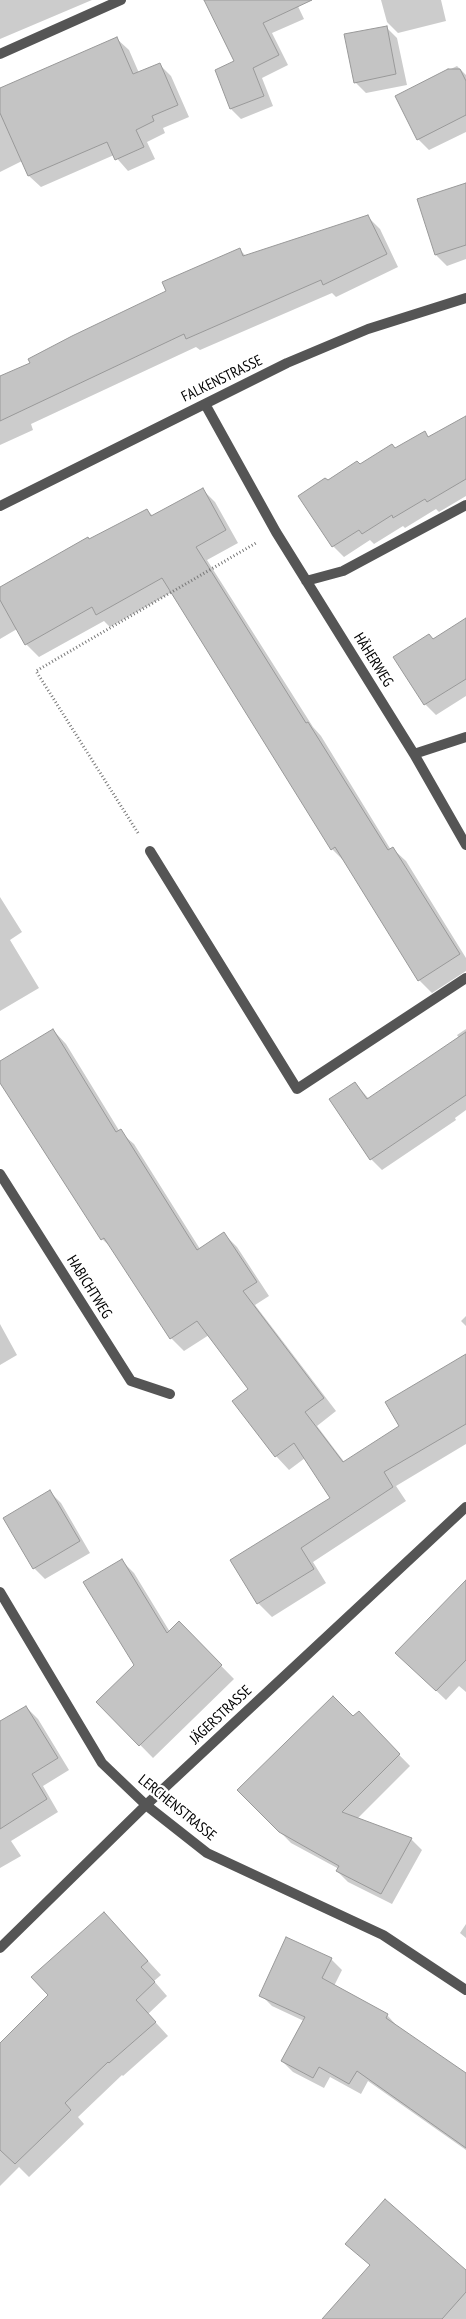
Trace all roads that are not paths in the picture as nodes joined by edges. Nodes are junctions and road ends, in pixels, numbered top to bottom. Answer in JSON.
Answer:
{"nodes":[{"id":1,"x":121,"y":0,"type":"edge"},
{"id":2,"x":0,"y":54,"type":"edge"},
{"id":3,"x":466,"y":298,"type":"edge"},
{"id":4,"x":205,"y":404,"type":"junction"},
{"id":5,"x":466,"y":505,"type":"edge"},
{"id":6,"x":0,"y":506,"type":"edge"},
{"id":7,"x":306,"y":581,"type":"junction"},
{"id":8,"x":466,"y":737,"type":"edge"},
{"id":9,"x":414,"y":754,"type":"junction"},
{"id":10,"x":466,"y":845,"type":"edge"},
{"id":11,"x":150,"y":851,"type":"road end"},
{"id":12,"x":466,"y":978,"type":"edge"},
{"id":13,"x":0,"y":1174,"type":"edge"},
{"id":14,"x":170,"y":1394,"type":"dead end"},
{"id":15,"x":466,"y":1507,"type":"edge"},
{"id":16,"x":0,"y":1592,"type":"edge"},
{"id":17,"x":146,"y":1805,"type":"junction"},
{"id":18,"x":0,"y":1948,"type":"edge"},
{"id":19,"x":466,"y":1990,"type":"edge"}],
"edges":[{"from":1,"to":2,"type":"street"},
{"from":3,"to":4,"type":"street","name":"FALKENSTRASSE"},
{"from":4,"to":6,"type":"street","name":"FALKENSTRASSE"},
{"from":4,"to":7,"type":"street","name":"HÄHERWEG"},
{"from":5,"to":7,"type":"street"},
{"from":7,"to":9,"type":"street","name":"HÄHERWEG"},
{"from":8,"to":9,"type":"street"},
{"from":9,"to":10,"type":"street","name":"HÄHERWEG"},
{"from":11,"to":12,"type":"street"},
{"from":13,"to":14,"type":"street","name":"HABICHTWEG"},
{"from":15,"to":17,"type":"street","name":"JÄGERSTRASSE"},
{"from":16,"to":17,"type":"street","name":"LERCHENSTRASSE"},
{"from":17,"to":18,"type":"street","name":"JÄGERSTRASSE"},
{"from":17,"to":19,"type":"street","name":"LERCHENSTRASSE"}]}
